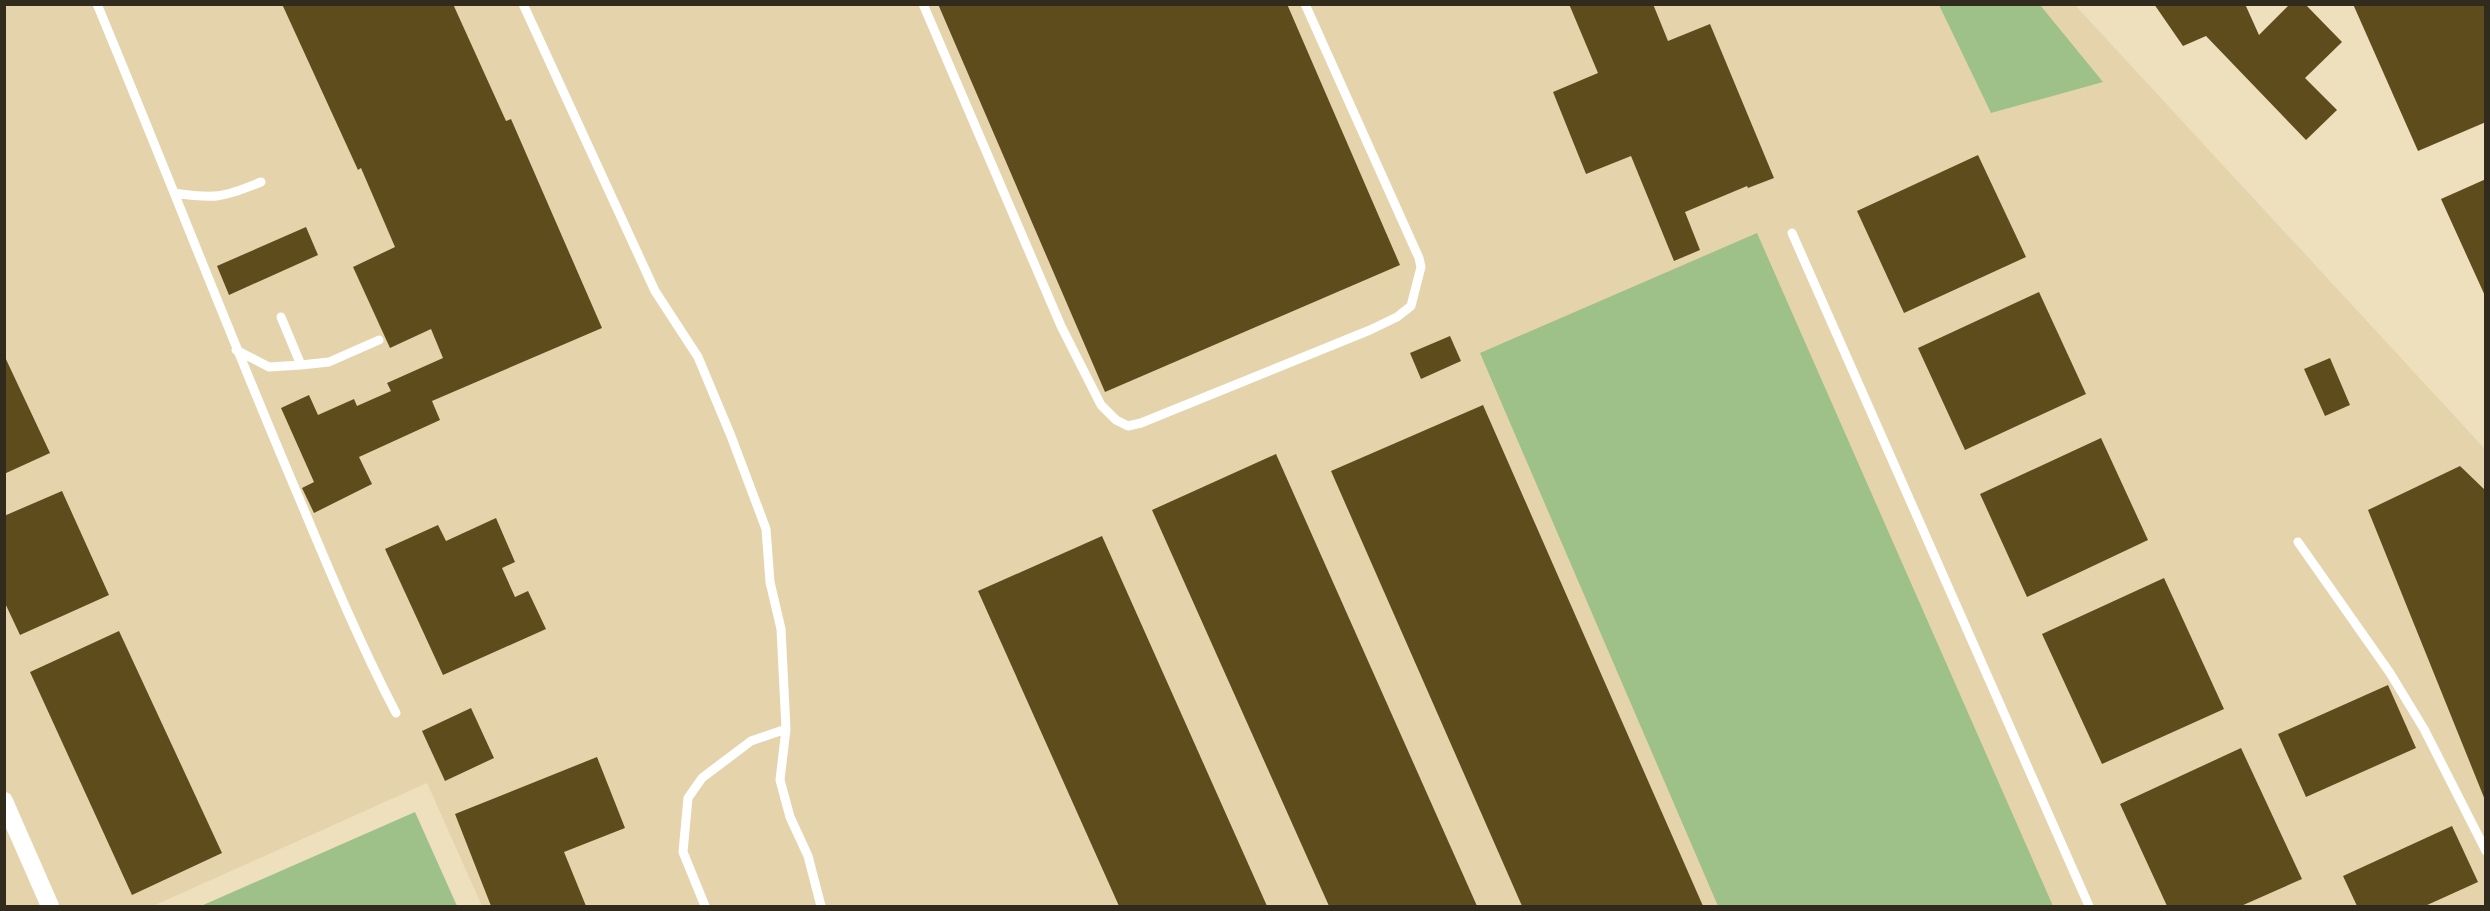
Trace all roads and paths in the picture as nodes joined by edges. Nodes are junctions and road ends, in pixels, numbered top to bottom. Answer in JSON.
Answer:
{"nodes":[{"id":1,"x":97,"y":4,"type":"edge"},
{"id":2,"x":523,"y":4,"type":"edge"},
{"id":3,"x":923,"y":4,"type":"edge"},
{"id":4,"x":1305,"y":4,"type":"edge"},
{"id":5,"x":261,"y":182,"type":"dead end"},
{"id":6,"x":174,"y":193,"type":"junction"},
{"id":7,"x":1792,"y":233,"type":"dead end"},
{"id":8,"x":281,"y":316,"type":"dead end"},
{"id":9,"x":379,"y":340,"type":"dead end"},
{"id":10,"x":236,"y":350,"type":"junction"},
{"id":11,"x":301,"y":365,"type":"junction"},
{"id":12,"x":2298,"y":542,"type":"dead end"},
{"id":13,"x":396,"y":713,"type":"dead end"},
{"id":14,"x":786,"y":729,"type":"junction"},
{"id":15,"x":4,"y":801,"type":"edge"},
{"id":16,"x":2486,"y":851,"type":"edge"},
{"id":17,"x":50,"y":906,"type":"edge"},
{"id":18,"x":705,"y":906,"type":"edge"},
{"id":19,"x":821,"y":906,"type":"edge"},
{"id":20,"x":2089,"y":906,"type":"edge"}],
"edges":[{"from":1,"to":6,"type":"lane"},
{"from":2,"to":14,"type":"lane"},
{"from":3,"to":4,"type":"lane"},
{"from":5,"to":6,"type":"lane"},
{"from":6,"to":10,"type":"lane"},
{"from":7,"to":20,"type":"lane"},
{"from":8,"to":11,"type":"lane"},
{"from":9,"to":11,"type":"lane"},
{"from":10,"to":11,"type":"lane"},
{"from":10,"to":13,"type":"lane"},
{"from":12,"to":16,"type":"lane"},
{"from":14,"to":18,"type":"lane"},
{"from":14,"to":19,"type":"lane"},
{"from":15,"to":17,"type":"street"}]}
